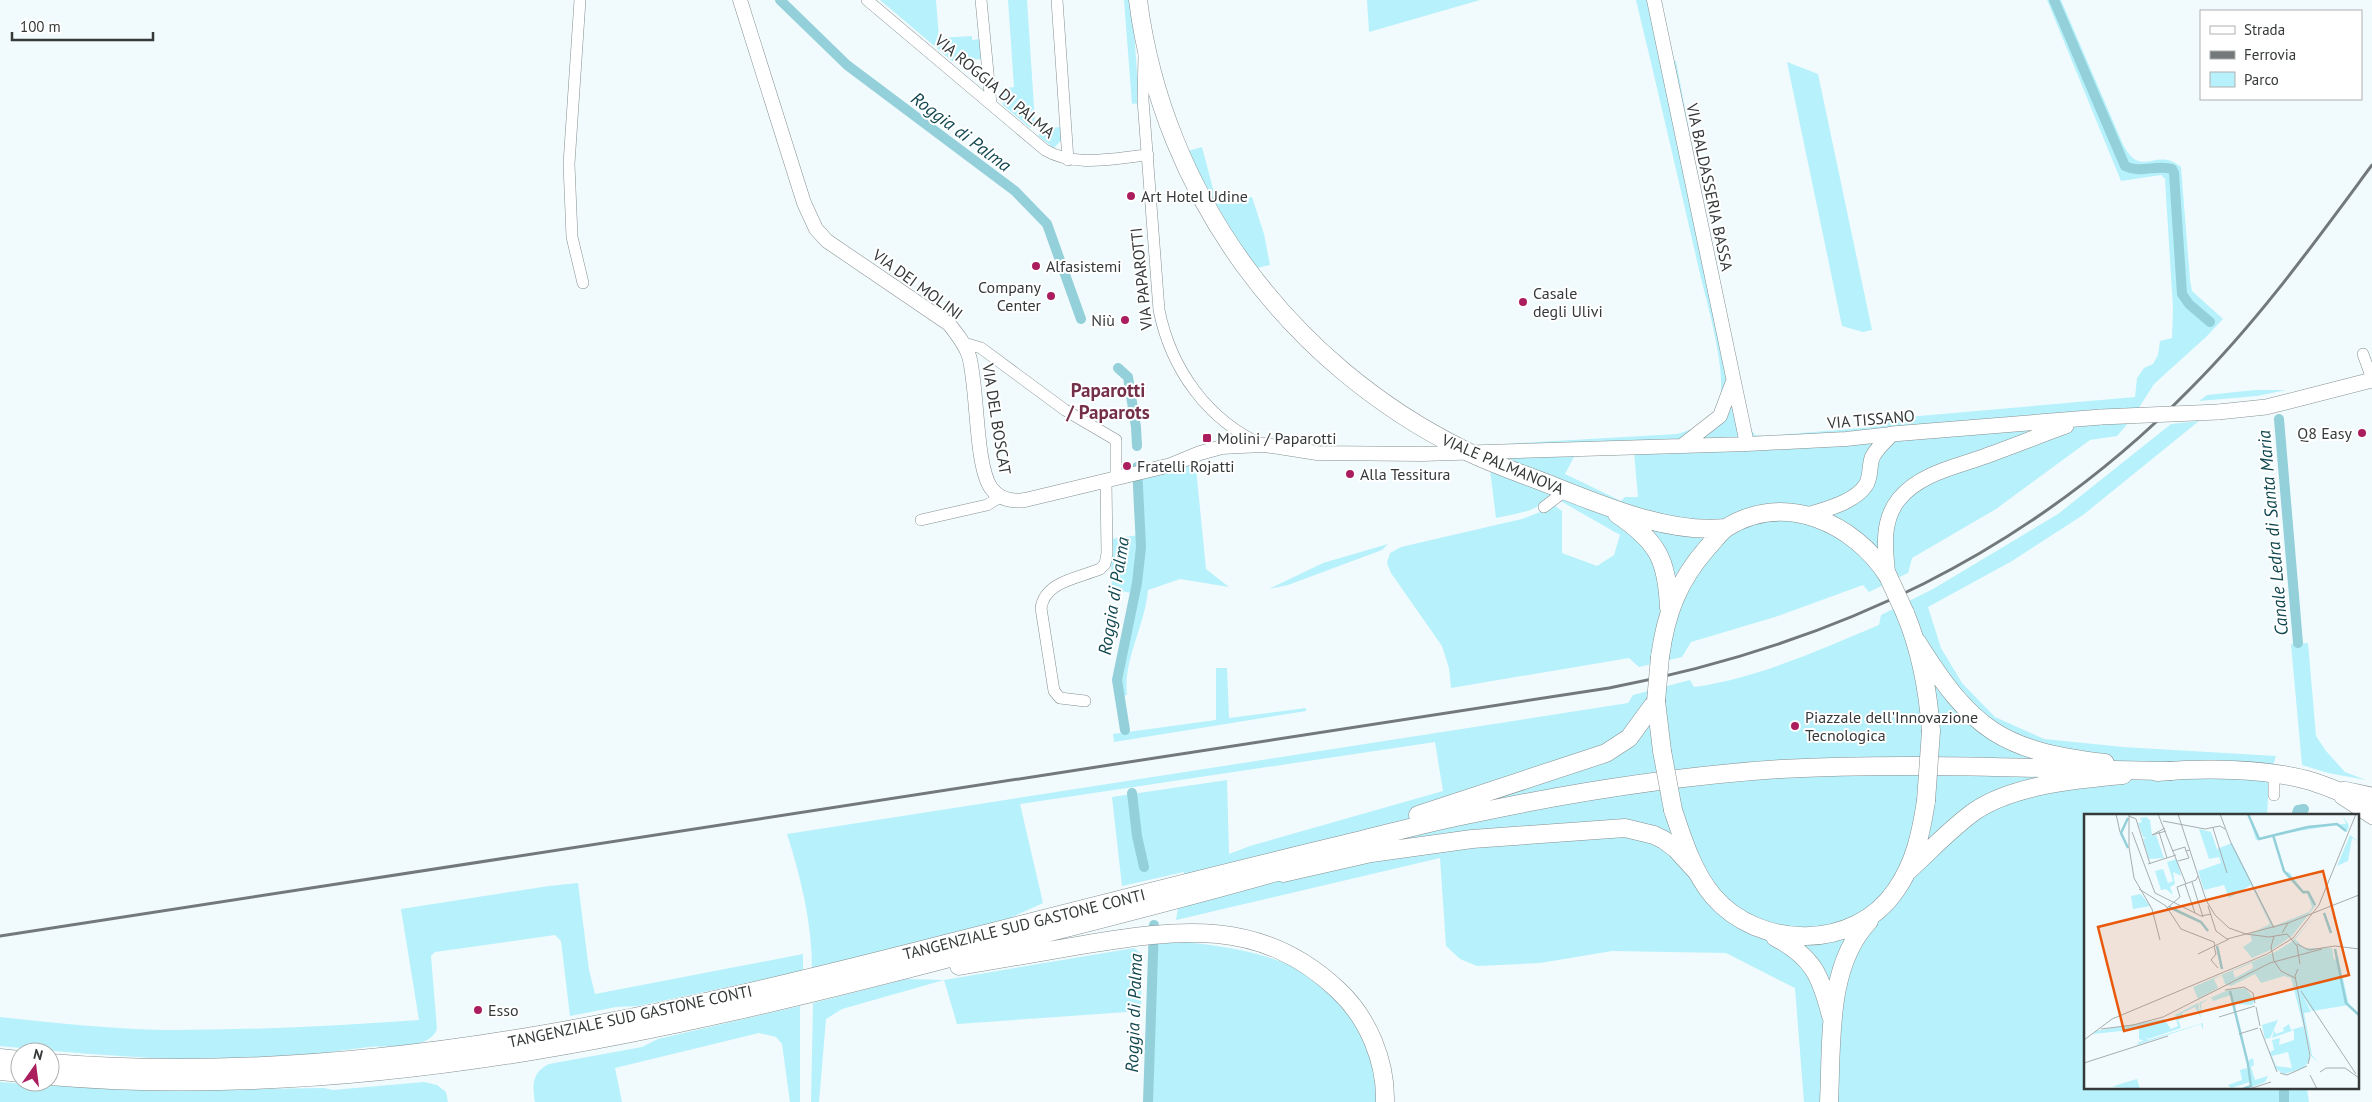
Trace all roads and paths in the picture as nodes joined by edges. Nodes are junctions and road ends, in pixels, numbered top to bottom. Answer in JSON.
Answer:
{"nodes":[{"id":1,"x":580,"y":0,"type":"edge"},
{"id":2,"x":740,"y":0,"type":"edge"},
{"id":3,"x":867,"y":0,"type":"edge"},
{"id":4,"x":981,"y":0,"type":"edge"},
{"id":5,"x":1057,"y":0,"type":"edge"},
{"id":6,"x":1138,"y":0,"type":"edge"},
{"id":7,"x":1654,"y":0,"type":"edge"},
{"id":8,"x":1145,"y":45,"type":"junction"},
{"id":9,"x":991,"y":104,"type":"junction"},
{"id":10,"x":1148,"y":155,"type":"junction"},
{"id":11,"x":1068,"y":160,"type":"junction"},
{"id":12,"x":583,"y":283,"type":"dead end"},
{"id":13,"x":964,"y":343,"type":"junction"},
{"id":14,"x":2362,"y":354,"type":"dead end"},
{"id":15,"x":1733,"y":380,"type":"junction"},
{"id":16,"x":2372,"y":380,"type":"edge"},
{"id":17,"x":1720,"y":416,"type":"junction"},
{"id":18,"x":2085,"y":419,"type":"junction"},
{"id":19,"x":1986,"y":428,"type":"junction"},
{"id":20,"x":1892,"y":434,"type":"junction"},
{"id":21,"x":1846,"y":439,"type":"junction"},
{"id":22,"x":1726,"y":444,"type":"junction"},
{"id":23,"x":1747,"y":444,"type":"junction"},
{"id":24,"x":1683,"y":445,"type":"junction"},
{"id":25,"x":1265,"y":446,"type":"junction"},
{"id":26,"x":1466,"y":451,"type":"junction"},
{"id":27,"x":1984,"y":457,"type":"junction"},
{"id":28,"x":1872,"y":459,"type":"junction"},
{"id":29,"x":1111,"y":480,"type":"junction"},
{"id":30,"x":1565,"y":491,"type":"junction"},
{"id":31,"x":1000,"y":497,"type":"junction"},
{"id":32,"x":1605,"y":505,"type":"junction"},
{"id":33,"x":1544,"y":507,"type":"dead end"},
{"id":34,"x":1808,"y":514,"type":"junction"},
{"id":35,"x":921,"y":520,"type":"dead end"},
{"id":36,"x":1726,"y":528,"type":"junction"},
{"id":37,"x":1888,"y":576,"type":"junction"},
{"id":38,"x":1669,"y":610,"type":"junction"},
{"id":39,"x":1917,"y":642,"type":"junction"},
{"id":40,"x":1085,"y":701,"type":"dead end"},
{"id":41,"x":1656,"y":701,"type":"junction"},
{"id":42,"x":1900,"y":767,"type":"junction"},
{"id":43,"x":2170,"y":771,"type":"junction"},
{"id":44,"x":2274,"y":774,"type":"junction"},
{"id":45,"x":2314,"y":783,"type":"junction"},
{"id":46,"x":2372,"y":794,"type":"edge"},
{"id":47,"x":2274,"y":795,"type":"dead end"},
{"id":48,"x":2372,"y":805,"type":"edge"},
{"id":49,"x":2372,"y":818,"type":"edge"},
{"id":50,"x":1909,"y":870,"type":"junction"},
{"id":51,"x":1697,"y":872,"type":"junction"},
{"id":52,"x":1197,"y":879,"type":"junction"},
{"id":53,"x":1249,"y":880,"type":"junction"},
{"id":54,"x":1880,"y":910,"type":"junction"},
{"id":55,"x":1762,"y":930,"type":"junction"},
{"id":56,"x":841,"y":987,"type":"junction"},
{"id":57,"x":1833,"y":1026,"type":"junction"},
{"id":58,"x":60,"y":1063,"type":"edge"},
{"id":59,"x":60,"y":1077,"type":"edge"},
{"id":60,"x":1385,"y":1102,"type":"edge"},
{"id":61,"x":1829,"y":1102,"type":"edge"}],
"edges":[{"from":1,"to":12,"type":"street"},
{"from":2,"to":13,"type":"street","name":"VIA DEI MOLINI"},
{"from":3,"to":9,"type":"street","name":"VIA ROGGIA DI PALMA"},
{"from":4,"to":9,"type":"street"},
{"from":5,"to":11,"type":"street"},
{"from":6,"to":8,"type":"main road","name":"VIALE PALMANOVA"},
{"from":7,"to":15,"type":"street","name":"VIA BALDASSERIA BASSA"},
{"from":8,"to":10,"type":"street","name":"VIA PAPAROTTI"},
{"from":8,"to":26,"type":"main road","name":"VIALE PALMANOVA"},
{"from":9,"to":11,"type":"street","name":"VIA ROGGIA DI PALMA"},
{"from":10,"to":11,"type":"street","name":"VIA ROGGIA DI PALMA"},
{"from":10,"to":25,"type":"street","name":"VIA PAPAROTTI"},
{"from":13,"to":29,"type":"street","name":"VIA DEI MOLINI"},
{"from":13,"to":31,"type":"street","name":"VIA DEL BOSCAT"},
{"from":14,"to":16,"type":"street"},
{"from":15,"to":17,"type":"street"},
{"from":15,"to":23,"type":"street","name":"VIA BALDASSERIA BASSA"},
{"from":16,"to":18,"type":"main road","name":"VIA TISSANO","bridge":true},
{"from":17,"to":22,"type":"street"},
{"from":17,"to":24,"type":"street"},
{"from":18,"to":19,"type":"main road","name":"VIA TISSANO"},
{"from":18,"to":27,"type":"main road"},
{"from":19,"to":20,"type":"main road","name":"VIA TISSANO"},
{"from":19,"to":27,"type":"main road"},
{"from":20,"to":21,"type":"street","name":"VIA TISSANO"},
{"from":20,"to":28,"type":"main road"},
{"from":21,"to":23,"type":"street","name":"VIA TISSANO"},
{"from":21,"to":28,"type":"street"},
{"from":22,"to":23,"type":"street","name":"VIA TISSANO"},
{"from":22,"to":24,"type":"street","name":"VIA TISSANO"},
{"from":24,"to":26,"type":"street","name":"VIA TISSANO"},
{"from":25,"to":26,"type":"street","name":"VIA PAPAROTTI"},
{"from":25,"to":29,"type":"street"},
{"from":26,"to":30,"type":"main road","name":"VIALE PALMANOVA"},
{"from":27,"to":37,"type":"main road"},
{"from":28,"to":34,"type":"main road"},
{"from":29,"to":31,"type":"street"},
{"from":29,"to":40,"type":"street"},
{"from":30,"to":32,"type":"main road","name":"VIALE PALMANOVA"},
{"from":30,"to":33,"type":"street"},
{"from":31,"to":35,"type":"street"},
{"from":32,"to":36,"type":"main road","name":"VIALE PALMANOVA"},
{"from":32,"to":38,"type":"main road","name":"VIALE PALMANOVA"},
{"from":34,"to":36,"type":"main road"},
{"from":34,"to":37,"type":"main road"},
{"from":36,"to":38,"type":"main road"},
{"from":37,"to":39,"type":"main road","bridge":true},
{"from":38,"to":41,"type":"main road","bridge":true},
{"from":39,"to":43,"type":"main road"},
{"from":39,"to":50,"type":"main road","bridge":true},
{"from":41,"to":51,"type":"main road","bridge":true},
{"from":41,"to":52,"type":"main road"},
{"from":42,"to":43,"type":"main road"},
{"from":42,"to":52,"type":"main road"},
{"from":42,"to":53,"type":"main road"},
{"from":43,"to":44,"type":"main road"},
{"from":43,"to":50,"type":"main road"},
{"from":44,"to":45,"type":"main road"},
{"from":44,"to":47,"type":"street"},
{"from":45,"to":46,"type":"street"},
{"from":45,"to":48,"type":"main road"},
{"from":45,"to":49,"type":"street"},
{"from":50,"to":54,"type":"main road"},
{"from":51,"to":53,"type":"main road"},
{"from":51,"to":55,"type":"main road"},
{"from":52,"to":58,"type":"main road","name":"TANGENZIALE SUD GASTONE CONTI"},
{"from":53,"to":56,"type":"main road","name":"TANGENZIALE SUD GASTONE CONTI"},
{"from":54,"to":55,"type":"main road"},
{"from":54,"to":57,"type":"main road"},
{"from":55,"to":57,"type":"main road"},
{"from":56,"to":59,"type":"main road","name":"TANGENZIALE SUD GASTONE CONTI"},
{"from":56,"to":60,"type":"main road"},
{"from":57,"to":61,"type":"main road"}]}
